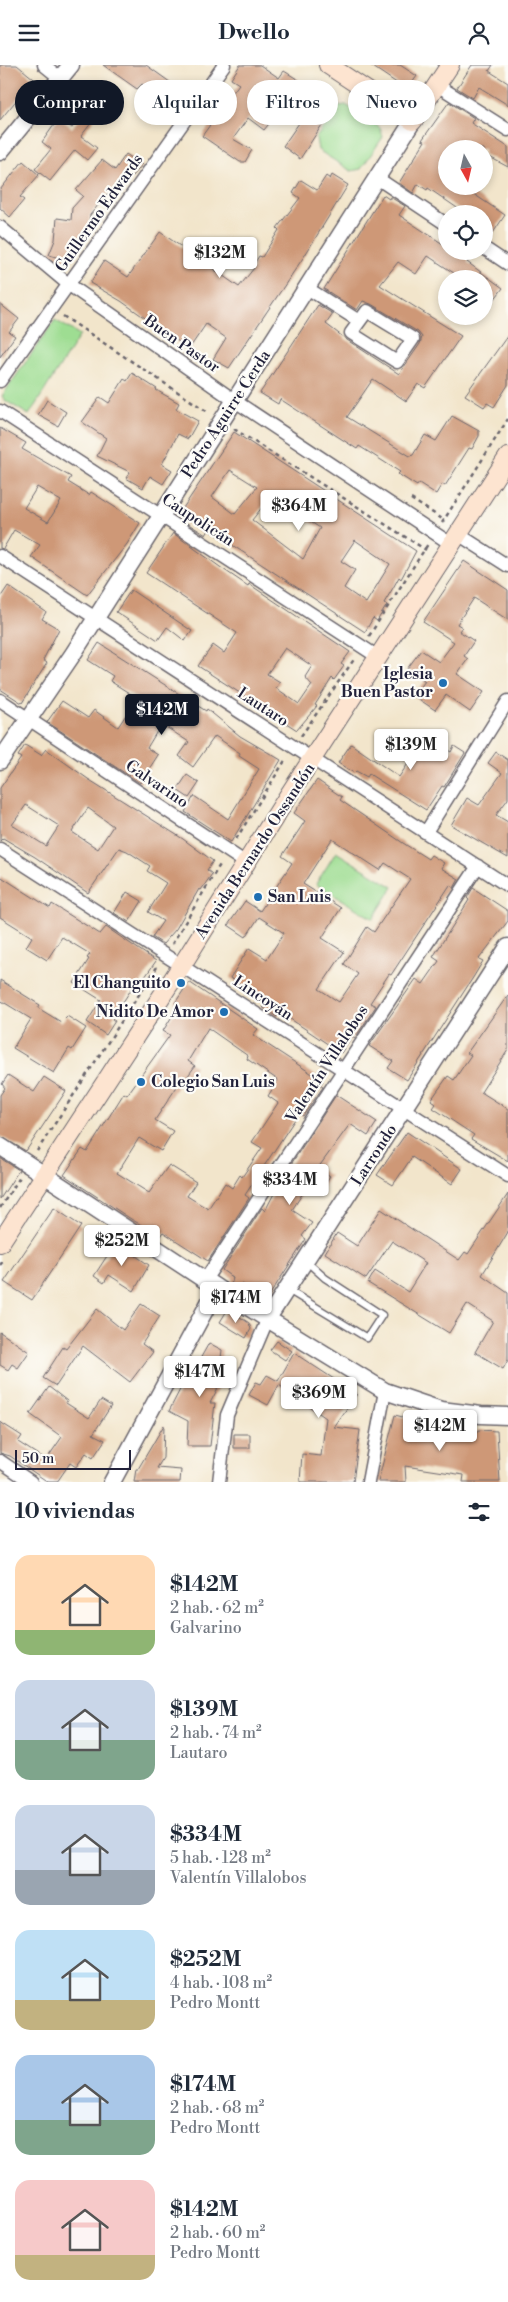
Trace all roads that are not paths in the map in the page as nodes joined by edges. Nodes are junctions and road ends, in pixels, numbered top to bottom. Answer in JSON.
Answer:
{"nodes":[{"id":1,"x":44,"y":65,"type":"edge"},
{"id":2,"x":71,"y":65,"type":"edge"},
{"id":3,"x":224,"y":65,"type":"edge"},
{"id":4,"x":328,"y":65,"type":"edge"},
{"id":5,"x":450,"y":65,"type":"edge"},
{"id":6,"x":60,"y":78,"type":"junction"},
{"id":7,"x":351,"y":80,"type":"edge"},
{"id":8,"x":437,"y":85,"type":"junction"},
{"id":9,"x":435,"y":88,"type":"edge"},
{"id":10,"x":410,"y":125,"type":"edge"},
{"id":11,"x":508,"y":130,"type":"edge"},
{"id":12,"x":0,"y":152,"type":"edge"},
{"id":13,"x":377,"y":178,"type":"junction"},
{"id":14,"x":438,"y":219,"type":"edge"},
{"id":15,"x":0,"y":227,"type":"edge"},
{"id":16,"x":493,"y":254,"type":"edge"},
{"id":17,"x":508,"y":264,"type":"edge"},
{"id":18,"x":68,"y":284,"type":"junction"},
{"id":19,"x":307,"y":287,"type":"junction"},
{"id":20,"x":359,"y":321,"type":"junction"},
{"id":21,"x":0,"y":381,"type":"edge"},
{"id":22,"x":235,"y":401,"type":"junction"},
{"id":23,"x":0,"y":411,"type":"edge"},
{"id":24,"x":508,"y":457,"type":"edge"},
{"id":25,"x":160,"y":515,"type":"junction"},
{"id":26,"x":452,"y":544,"type":"junction"},
{"id":27,"x":0,"y":556,"type":"edge"},
{"id":28,"x":508,"y":566,"type":"edge"},
{"id":29,"x":96,"y":618,"type":"junction"},
{"id":30,"x":378,"y":657,"type":"junction"},
{"id":31,"x":0,"y":700,"type":"edge"},
{"id":32,"x":508,"y":701,"type":"edge"},
{"id":33,"x":28,"y":718,"type":"junction"},
{"id":34,"x":313,"y":759,"type":"junction"},
{"id":35,"x":0,"y":761,"type":"edge"},
{"id":36,"x":426,"y":832,"type":"junction"},
{"id":37,"x":0,"y":849,"type":"edge"},
{"id":38,"x":246,"y":863,"type":"junction"},
{"id":39,"x":478,"y":866,"type":"junction"},
{"id":40,"x":508,"y":885,"type":"edge"},
{"id":41,"x":508,"y":947,"type":"edge"},
{"id":42,"x":182,"y":965,"type":"junction"},
{"id":43,"x":342,"y":1069,"type":"junction"},
{"id":44,"x":403,"y":1109,"type":"junction"},
{"id":45,"x":0,"y":1146,"type":"edge"},
{"id":46,"x":44,"y":1175,"type":"junction"},
{"id":47,"x":508,"y":1175,"type":"edge"},
{"id":48,"x":0,"y":1243,"type":"edge"},
{"id":49,"x":306,"y":1261,"type":"junction"},
{"id":50,"x":211,"y":1284,"type":"junction"},
{"id":51,"x":287,"y":1289,"type":"junction"},
{"id":52,"x":268,"y":1318,"type":"junction"},
{"id":53,"x":385,"y":1391,"type":"junction"},
{"id":54,"x":508,"y":1416,"type":"edge"},
{"id":55,"x":0,"y":1461,"type":"edge"},
{"id":56,"x":31,"y":1482,"type":"edge"},
{"id":57,"x":112,"y":1482,"type":"edge"},
{"id":58,"x":219,"y":1482,"type":"edge"},
{"id":59,"x":368,"y":1482,"type":"edge"}],
"edges":[{"from":1,"to":6,"type":"street"},
{"from":2,"to":6,"type":"street"},
{"from":3,"to":18,"type":"street","name":"Guillermo Edwards"},
{"from":4,"to":7,"type":"main road"},
{"from":5,"to":8,"type":"main road","name":"Pedro Aguirre Cerda"},
{"from":6,"to":12,"type":"street"},
{"from":8,"to":9,"type":"main road","name":"Pedro Aguirre Cerda"},
{"from":8,"to":11,"type":"street"},
{"from":10,"to":13,"type":"street","name":"Pedro Aguirre Cerda"},
{"from":13,"to":14,"type":"street"},
{"from":13,"to":19,"type":"street","name":"Pedro Aguirre Cerda"},
{"from":15,"to":18,"type":"street","name":"Buen Pastor"},
{"from":16,"to":17,"type":"street"},
{"from":18,"to":21,"type":"street","name":"Guillermo Edwards"},
{"from":18,"to":22,"type":"street","name":"Buen Pastor"},
{"from":19,"to":20,"type":"street"},
{"from":19,"to":22,"type":"street","name":"Pedro Aguirre Cerda"},
{"from":20,"to":20,"type":"street"},
{"from":22,"to":25,"type":"street","name":"Pedro Aguirre Cerda"},
{"from":22,"to":26,"type":"street","name":"Buen Pastor"},
{"from":23,"to":25,"type":"street","name":"Caupolicán"},
{"from":24,"to":26,"type":"main road","name":"Avenida Bernardo Ossandón"},
{"from":25,"to":29,"type":"street","name":"Pedro Aguirre Cerda"},
{"from":25,"to":30,"type":"street","name":"Caupolicán"},
{"from":26,"to":28,"type":"street","name":"Buen Pastor"},
{"from":26,"to":30,"type":"main road","name":"Avenida Bernardo Ossandón"},
{"from":27,"to":29,"type":"street","name":"Lautaro"},
{"from":29,"to":33,"type":"street","name":"Pedro Aguirre Cerda"},
{"from":29,"to":34,"type":"street","name":"Lautaro"},
{"from":30,"to":34,"type":"main road","name":"Avenida Bernardo Ossandón"},
{"from":31,"to":33,"type":"street","name":"Galvarino"},
{"from":32,"to":36,"type":"street"},
{"from":33,"to":35,"type":"street","name":"Pedro Aguirre Cerda"},
{"from":33,"to":38,"type":"street","name":"Galvarino"},
{"from":34,"to":36,"type":"street","name":"Lautaro"},
{"from":34,"to":38,"type":"main road","name":"Avenida Bernardo Ossandón"},
{"from":36,"to":39,"type":"street","name":"Lautaro"},
{"from":37,"to":42,"type":"street","name":"Lincoyán"},
{"from":38,"to":42,"type":"main road","name":"Avenida Bernardo Ossandón"},
{"from":39,"to":40,"type":"street","name":"Lautaro"},
{"from":39,"to":43,"type":"street","name":"Valentín Villalobos"},
{"from":41,"to":44,"type":"street","name":"Larrondo"},
{"from":42,"to":43,"type":"street","name":"Lincoyán"},
{"from":42,"to":46,"type":"main road","name":"Avenida Bernardo Ossandón"},
{"from":43,"to":44,"type":"street","name":"Lincoyán"},
{"from":43,"to":50,"type":"street","name":"Valentín Villalobos"},
{"from":44,"to":47,"type":"street","name":"Lincoyán"},
{"from":44,"to":49,"type":"street","name":"Larrondo"},
{"from":45,"to":46,"type":"street"},
{"from":46,"to":48,"type":"main road","name":"Avenida Bernardo Ossandón"},
{"from":46,"to":50,"type":"street"},
{"from":49,"to":51,"type":"street","name":"Larrondo"},
{"from":49,"to":51,"type":"lane"},
{"from":50,"to":52,"type":"street"},
{"from":50,"to":57,"type":"street"},
{"from":51,"to":52,"type":"street","name":"Larrondo"},
{"from":52,"to":53,"type":"street"},
{"from":52,"to":58,"type":"street","name":"Larrondo"},
{"from":53,"to":54,"type":"street"},
{"from":53,"to":59,"type":"street"},
{"from":55,"to":56,"type":"street"}]}
